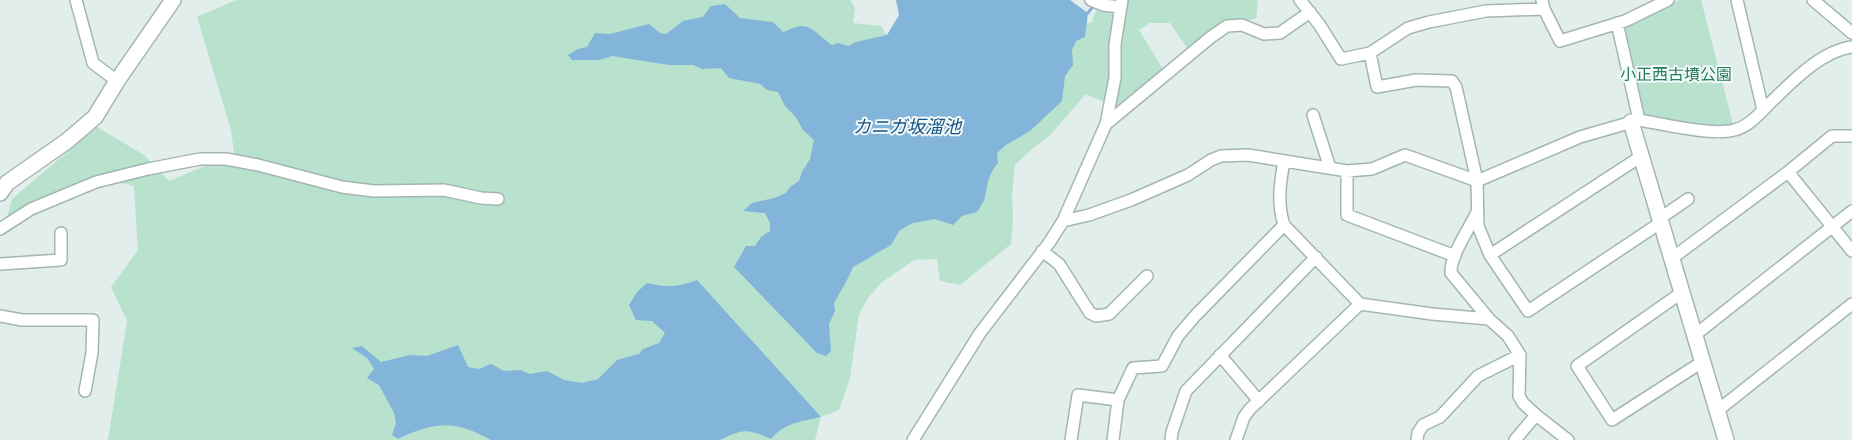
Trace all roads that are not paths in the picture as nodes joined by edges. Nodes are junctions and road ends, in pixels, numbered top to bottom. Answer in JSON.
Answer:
{"nodes":[{"id":1,"x":76,"y":0,"type":"edge"},
{"id":2,"x":173,"y":0,"type":"edge"},
{"id":3,"x":1091,"y":0,"type":"edge"},
{"id":4,"x":1300,"y":0,"type":"edge"},
{"id":5,"x":1668,"y":0,"type":"edge"},
{"id":6,"x":1737,"y":0,"type":"edge"},
{"id":7,"x":1813,"y":0,"type":"edge"},
{"id":8,"x":1121,"y":4,"type":"edge"},
{"id":9,"x":1543,"y":4,"type":"edge"},
{"id":10,"x":1310,"y":12,"type":"junction"},
{"id":11,"x":1617,"y":23,"type":"junction"},
{"id":12,"x":1852,"y":33,"type":"edge"},
{"id":13,"x":1852,"y":48,"type":"edge"},
{"id":14,"x":1370,"y":52,"type":"junction"},
{"id":15,"x":116,"y":81,"type":"junction"},
{"id":16,"x":1763,"y":110,"type":"junction"},
{"id":17,"x":1313,"y":115,"type":"dead end"},
{"id":18,"x":1635,"y":121,"type":"junction"},
{"id":19,"x":1106,"y":124,"type":"junction"},
{"id":20,"x":1852,"y":136,"type":"edge"},
{"id":21,"x":1640,"y":157,"type":"junction"},
{"id":22,"x":1284,"y":161,"type":"junction"},
{"id":23,"x":1330,"y":168,"type":"junction"},
{"id":24,"x":1347,"y":171,"type":"junction"},
{"id":25,"x":1788,"y":172,"type":"junction"},
{"id":26,"x":1477,"y":180,"type":"junction"},
{"id":27,"x":0,"y":193,"type":"edge"},
{"id":28,"x":498,"y":199,"type":"dead end"},
{"id":29,"x":1688,"y":199,"type":"dead end"},
{"id":30,"x":1852,"y":211,"type":"edge"},
{"id":31,"x":1477,"y":213,"type":"junction"},
{"id":32,"x":1063,"y":220,"type":"junction"},
{"id":33,"x":1659,"y":221,"type":"junction"},
{"id":34,"x":1284,"y":225,"type":"junction"},
{"id":35,"x":1832,"y":227,"type":"junction"},
{"id":36,"x":0,"y":229,"type":"edge"},
{"id":37,"x":61,"y":233,"type":"dead end"},
{"id":38,"x":1042,"y":251,"type":"junction"},
{"id":39,"x":1852,"y":251,"type":"edge"},
{"id":40,"x":1490,"y":255,"type":"junction"},
{"id":41,"x":1455,"y":256,"type":"junction"},
{"id":42,"x":1316,"y":257,"type":"junction"},
{"id":43,"x":1671,"y":259,"type":"junction"},
{"id":44,"x":0,"y":264,"type":"edge"},
{"id":45,"x":1147,"y":276,"type":"dead end"},
{"id":46,"x":1681,"y":293,"type":"junction"},
{"id":47,"x":1360,"y":304,"type":"junction"},
{"id":48,"x":1852,"y":304,"type":"edge"},
{"id":49,"x":0,"y":316,"type":"edge"},
{"id":50,"x":1489,"y":319,"type":"junction"},
{"id":51,"x":1695,"y":335,"type":"junction"},
{"id":52,"x":1220,"y":355,"type":"junction"},
{"id":53,"x":1520,"y":355,"type":"junction"},
{"id":54,"x":1702,"y":362,"type":"junction"},
{"id":55,"x":85,"y":392,"type":"dead end"},
{"id":56,"x":1118,"y":400,"type":"junction"},
{"id":57,"x":1259,"y":401,"type":"junction"},
{"id":58,"x":1717,"y":411,"type":"junction"},
{"id":59,"x":1536,"y":415,"type":"junction"},
{"id":60,"x":1723,"y":439,"type":"edge"},
{"id":61,"x":913,"y":440,"type":"edge"},
{"id":62,"x":1071,"y":440,"type":"edge"},
{"id":63,"x":1113,"y":440,"type":"edge"},
{"id":64,"x":1171,"y":440,"type":"edge"},
{"id":65,"x":1236,"y":440,"type":"edge"},
{"id":66,"x":1417,"y":440,"type":"edge"},
{"id":67,"x":1515,"y":440,"type":"edge"},
{"id":68,"x":1568,"y":440,"type":"edge"}],
"edges":[{"from":1,"to":15,"type":"street"},
{"from":2,"to":15,"type":"street"},
{"from":3,"to":8,"type":"street"},
{"from":4,"to":10,"type":"street"},
{"from":5,"to":11,"type":"street"},
{"from":6,"to":16,"type":"street"},
{"from":7,"to":12,"type":"street"},
{"from":8,"to":19,"type":"street"},
{"from":9,"to":11,"type":"street"},
{"from":9,"to":14,"type":"street"},
{"from":10,"to":14,"type":"street"},
{"from":10,"to":19,"type":"street"},
{"from":11,"to":18,"type":"street"},
{"from":13,"to":16,"type":"street"},
{"from":14,"to":26,"type":"street"},
{"from":15,"to":27,"type":"street"},
{"from":16,"to":18,"type":"street"},
{"from":17,"to":23,"type":"street"},
{"from":18,"to":21,"type":"street"},
{"from":18,"to":26,"type":"street"},
{"from":19,"to":32,"type":"street"},
{"from":20,"to":25,"type":"street"},
{"from":21,"to":33,"type":"street"},
{"from":21,"to":40,"type":"street"},
{"from":22,"to":23,"type":"street"},
{"from":22,"to":32,"type":"street"},
{"from":22,"to":34,"type":"street"},
{"from":23,"to":24,"type":"street"},
{"from":24,"to":26,"type":"street"},
{"from":24,"to":41,"type":"street"},
{"from":25,"to":35,"type":"street"},
{"from":25,"to":43,"type":"street"},
{"from":26,"to":31,"type":"street"},
{"from":28,"to":36,"type":"street"},
{"from":29,"to":33,"type":"street"},
{"from":30,"to":35,"type":"street"},
{"from":31,"to":40,"type":"street"},
{"from":31,"to":41,"type":"street"},
{"from":32,"to":38,"type":"street"},
{"from":33,"to":40,"type":"street"},
{"from":33,"to":43,"type":"street"},
{"from":34,"to":42,"type":"street"},
{"from":34,"to":56,"type":"street"},
{"from":35,"to":39,"type":"street"},
{"from":35,"to":51,"type":"street"},
{"from":37,"to":44,"type":"street"},
{"from":38,"to":45,"type":"street"},
{"from":38,"to":61,"type":"street"},
{"from":41,"to":50,"type":"street"},
{"from":42,"to":47,"type":"street"},
{"from":42,"to":52,"type":"street"},
{"from":43,"to":46,"type":"street"},
{"from":46,"to":51,"type":"street"},
{"from":46,"to":54,"type":"street"},
{"from":47,"to":50,"type":"street"},
{"from":47,"to":57,"type":"street"},
{"from":48,"to":58,"type":"street"},
{"from":49,"to":55,"type":"street"},
{"from":50,"to":53,"type":"street"},
{"from":51,"to":54,"type":"street"},
{"from":52,"to":57,"type":"street"},
{"from":52,"to":64,"type":"street"},
{"from":53,"to":59,"type":"street"},
{"from":53,"to":66,"type":"street"},
{"from":54,"to":58,"type":"street"},
{"from":56,"to":62,"type":"street"},
{"from":56,"to":63,"type":"street"},
{"from":57,"to":65,"type":"street"},
{"from":58,"to":60,"type":"street"},
{"from":59,"to":67,"type":"street"},
{"from":59,"to":68,"type":"street"}]}
